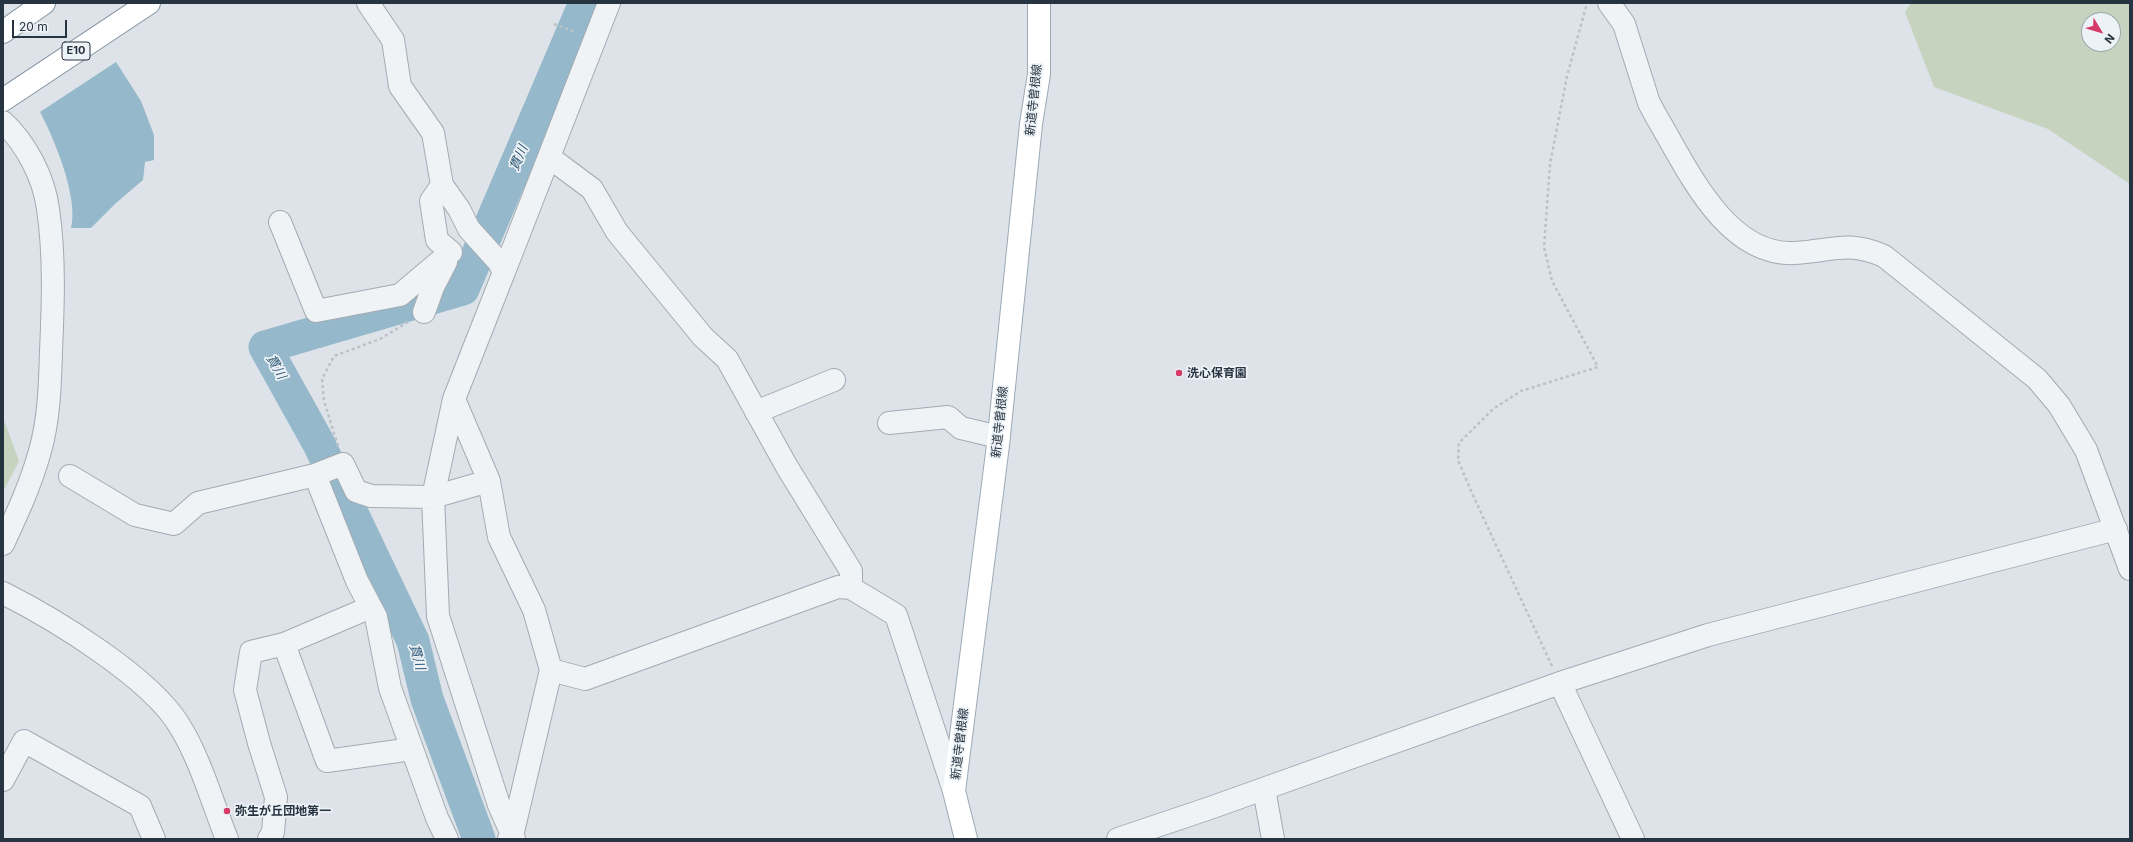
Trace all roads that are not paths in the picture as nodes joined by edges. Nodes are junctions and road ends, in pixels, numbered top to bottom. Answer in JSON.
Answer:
{"nodes":[{"id":1,"x":44,"y":3,"type":"edge"},
{"id":2,"x":149,"y":3,"type":"edge"},
{"id":3,"x":609,"y":3,"type":"edge"},
{"id":4,"x":1039,"y":3,"type":"edge"},
{"id":5,"x":1609,"y":3,"type":"edge"},
{"id":6,"x":372,"y":5,"type":"edge"},
{"id":7,"x":3,"y":32,"type":"edge"},
{"id":8,"x":3,"y":100,"type":"edge"},
{"id":9,"x":3,"y":122,"type":"edge"},
{"id":10,"x":549,"y":157,"type":"junction"},
{"id":11,"x":442,"y":185,"type":"junction"},
{"id":12,"x":459,"y":209,"type":"junction"},
{"id":13,"x":280,"y":222,"type":"dead end"},
{"id":14,"x":451,"y":252,"type":"junction"},
{"id":15,"x":501,"y":266,"type":"junction"},
{"id":16,"x":424,"y":312,"type":"road end"},
{"id":17,"x":834,"y":380,"type":"dead end"},
{"id":18,"x":454,"y":399,"type":"junction"},
{"id":19,"x":756,"y":412,"type":"junction"},
{"id":20,"x":889,"y":423,"type":"dead end"},
{"id":21,"x":999,"y":437,"type":"junction"},
{"id":22,"x":329,"y":469,"type":"junction"},
{"id":23,"x":70,"y":476,"type":"dead end"},
{"id":24,"x":490,"y":481,"type":"junction"},
{"id":25,"x":430,"y":497,"type":"junction"},
{"id":26,"x":2116,"y":529,"type":"junction"},
{"id":27,"x":3,"y":544,"type":"edge"},
{"id":28,"x":2130,"y":569,"type":"edge"},
{"id":29,"x":851,"y":588,"type":"junction"},
{"id":30,"x":3,"y":594,"type":"edge"},
{"id":31,"x":371,"y":607,"type":"junction"},
{"id":32,"x":284,"y":644,"type":"junction"},
{"id":33,"x":552,"y":670,"type":"junction"},
{"id":34,"x":1560,"y":682,"type":"junction"},
{"id":35,"x":412,"y":749,"type":"junction"},
{"id":36,"x":3,"y":780,"type":"edge"},
{"id":37,"x":1264,"y":789,"type":"junction"},
{"id":38,"x":954,"y":791,"type":"junction"},
{"id":39,"x":512,"y":838,"type":"edge"},
{"id":40,"x":154,"y":839,"type":"edge"},
{"id":41,"x":227,"y":839,"type":"edge"},
{"id":42,"x":269,"y":839,"type":"edge"},
{"id":43,"x":448,"y":839,"type":"edge"},
{"id":44,"x":966,"y":839,"type":"edge"},
{"id":45,"x":1118,"y":839,"type":"edge"},
{"id":46,"x":1273,"y":839,"type":"edge"},
{"id":47,"x":1633,"y":839,"type":"edge"}],
"edges":[{"from":1,"to":7,"type":"main road"},
{"from":2,"to":8,"type":"main road","number":"E10"},
{"from":3,"to":10,"type":"street"},
{"from":4,"to":21,"type":"main road","name":"新道寺曽根線"},
{"from":5,"to":26,"type":"street"},
{"from":6,"to":11,"type":"street"},
{"from":9,"to":27,"type":"street"},
{"from":10,"to":15,"type":"street"},
{"from":10,"to":19,"type":"street"},
{"from":11,"to":12,"type":"street"},
{"from":11,"to":14,"type":"street"},
{"from":12,"to":14,"type":"street"},
{"from":12,"to":15,"type":"street"},
{"from":13,"to":14,"type":"street"},
{"from":14,"to":16,"type":"street"},
{"from":15,"to":18,"type":"street"},
{"from":17,"to":19,"type":"street"},
{"from":18,"to":24,"type":"street"},
{"from":18,"to":25,"type":"street"},
{"from":19,"to":29,"type":"street"},
{"from":20,"to":21,"type":"street"},
{"from":21,"to":38,"type":"main road","name":"新道寺曽根線"},
{"from":22,"to":23,"type":"street"},
{"from":22,"to":25,"type":"street"},
{"from":22,"to":31,"type":"street"},
{"from":24,"to":25,"type":"street"},
{"from":24,"to":33,"type":"street"},
{"from":25,"to":39,"type":"street"},
{"from":26,"to":28,"type":"street"},
{"from":26,"to":34,"type":"street"},
{"from":29,"to":33,"type":"street"},
{"from":29,"to":38,"type":"street"},
{"from":30,"to":41,"type":"street"},
{"from":31,"to":32,"type":"street"},
{"from":31,"to":35,"type":"street"},
{"from":32,"to":35,"type":"street"},
{"from":32,"to":42,"type":"street"},
{"from":33,"to":39,"type":"street"},
{"from":34,"to":37,"type":"street"},
{"from":34,"to":47,"type":"street"},
{"from":35,"to":43,"type":"street"},
{"from":36,"to":40,"type":"street"},
{"from":37,"to":45,"type":"street"},
{"from":37,"to":46,"type":"street"},
{"from":38,"to":44,"type":"main road","name":"新道寺曽根線"}]}
